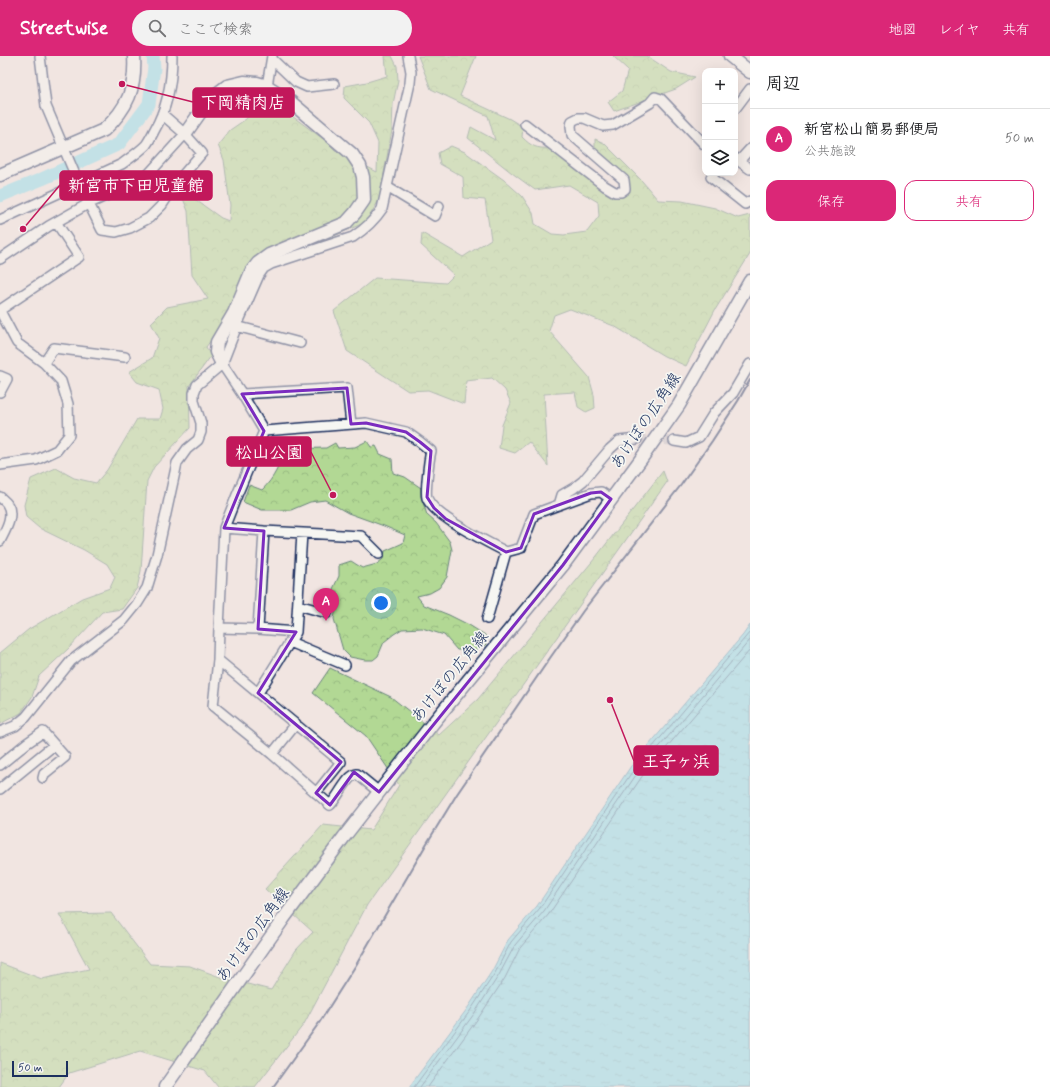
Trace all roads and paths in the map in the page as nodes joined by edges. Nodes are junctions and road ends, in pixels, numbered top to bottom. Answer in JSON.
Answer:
{"nodes":[{"id":1,"x":40,"y":56,"type":"edge"},
{"id":2,"x":134,"y":56,"type":"edge"},
{"id":3,"x":172,"y":56,"type":"edge"},
{"id":4,"x":408,"y":56,"type":"edge"},
{"id":5,"x":730,"y":56,"type":"edge"},
{"id":6,"x":272,"y":57,"type":"edge"},
{"id":7,"x":750,"y":72,"type":"edge"},
{"id":8,"x":334,"y":84,"type":"dead end"},
{"id":9,"x":267,"y":86,"type":"junction"},
{"id":10,"x":750,"y":89,"type":"edge"},
{"id":11,"x":738,"y":105,"type":"edge"},
{"id":12,"x":162,"y":114,"type":"junction"},
{"id":13,"x":525,"y":124,"type":"dead end"},
{"id":14,"x":185,"y":134,"type":"junction"},
{"id":15,"x":702,"y":142,"type":"edge"},
{"id":16,"x":63,"y":148,"type":"junction"},
{"id":17,"x":750,"y":149,"type":"edge"},
{"id":18,"x":738,"y":159,"type":"edge"},
{"id":19,"x":738,"y":161,"type":"edge"},
{"id":20,"x":750,"y":169,"type":"edge"},
{"id":21,"x":0,"y":175,"type":"edge"},
{"id":22,"x":712,"y":176,"type":"edge"},
{"id":23,"x":79,"y":184,"type":"junction"},
{"id":24,"x":387,"y":187,"type":"junction"},
{"id":25,"x":750,"y":201,"type":"edge"},
{"id":26,"x":88,"y":204,"type":"junction"},
{"id":27,"x":439,"y":206,"type":"dead end"},
{"id":28,"x":0,"y":220,"type":"edge"},
{"id":29,"x":56,"y":222,"type":"junction"},
{"id":30,"x":0,"y":259,"type":"edge"},
{"id":31,"x":750,"y":281,"type":"edge"},
{"id":32,"x":0,"y":311,"type":"edge"},
{"id":33,"x":236,"y":326,"type":"junction"},
{"id":34,"x":300,"y":343,"type":"dead end"},
{"id":35,"x":126,"y":357,"type":"dead end"},
{"id":36,"x":44,"y":363,"type":"junction"},
{"id":37,"x":222,"y":364,"type":"junction"},
{"id":38,"x":750,"y":364,"type":"edge"},
{"id":39,"x":0,"y":376,"type":"edge"},
{"id":40,"x":0,"y":392,"type":"edge"},
{"id":41,"x":242,"y":394,"type":"junction"},
{"id":42,"x":352,"y":424,"type":"junction"},
{"id":43,"x":264,"y":430,"type":"junction"},
{"id":44,"x":637,"y":439,"type":"tunnel mouth"},
{"id":45,"x":674,"y":441,"type":"tunnel mouth"},
{"id":46,"x":0,"y":465,"type":"edge"},
{"id":47,"x":0,"y":497,"type":"edge"},
{"id":48,"x":612,"y":499,"type":"junction"},
{"id":49,"x":559,"y":505,"type":"junction"},
{"id":50,"x":224,"y":528,"type":"junction"},
{"id":51,"x":264,"y":531,"type":"junction"},
{"id":52,"x":302,"y":533,"type":"junction"},
{"id":53,"x":0,"y":541,"type":"edge"},
{"id":54,"x":506,"y":552,"type":"junction"},
{"id":55,"x":379,"y":554,"type":"dead end"},
{"id":56,"x":298,"y":605,"type":"junction"},
{"id":57,"x":328,"y":613,"type":"dead end"},
{"id":58,"x":487,"y":619,"type":"dead end"},
{"id":59,"x":218,"y":628,"type":"junction"},
{"id":60,"x":258,"y":629,"type":"junction"},
{"id":61,"x":296,"y":632,"type":"junction"},
{"id":62,"x":290,"y":642,"type":"junction"},
{"id":63,"x":218,"y":660,"type":"junction"},
{"id":64,"x":345,"y":665,"type":"dead end"},
{"id":65,"x":258,"y":693,"type":"junction"},
{"id":66,"x":296,"y":724,"type":"junction"},
{"id":67,"x":0,"y":732,"type":"edge"},
{"id":68,"x":54,"y":745,"type":"junction"},
{"id":69,"x":272,"y":754,"type":"junction"},
{"id":70,"x":0,"y":765,"type":"edge"},
{"id":71,"x":43,"y":778,"type":"dead end"},
{"id":72,"x":0,"y":788,"type":"edge"},
{"id":73,"x":379,"y":792,"type":"junction"},
{"id":74,"x":316,"y":793,"type":"junction"},
{"id":75,"x":166,"y":1086,"type":"edge"}],
"edges":[{"from":1,"to":16,"type":"street"},
{"from":2,"to":16,"type":"main road"},
{"from":3,"to":12,"type":"street"},
{"from":4,"to":24,"type":"street"},
{"from":5,"to":7,"type":"main road"},
{"from":6,"to":8,"type":"street"},
{"from":6,"to":9,"type":"street"},
{"from":9,"to":14,"type":"main road"},
{"from":9,"to":37,"type":"main road"},
{"from":10,"to":11,"type":"street"},
{"from":12,"to":14,"type":"street"},
{"from":12,"to":23,"type":"street"},
{"from":13,"to":15,"type":"street"},
{"from":14,"to":26,"type":"street"},
{"from":14,"to":26,"type":"street"},
{"from":16,"to":21,"type":"main road"},
{"from":16,"to":23,"type":"street"},
{"from":17,"to":18,"type":"street"},
{"from":19,"to":20,"type":"street"},
{"from":22,"to":25,"type":"street"},
{"from":23,"to":26,"type":"street"},
{"from":23,"to":28,"type":"street"},
{"from":24,"to":27,"type":"street"},
{"from":24,"to":33,"type":"street"},
{"from":26,"to":29,"type":"street"},
{"from":29,"to":30,"type":"street"},
{"from":29,"to":32,"type":"street"},
{"from":31,"to":48,"type":"main road","name":"あけぼの広角線"},
{"from":32,"to":36,"type":"street"},
{"from":33,"to":34,"type":"street"},
{"from":33,"to":37,"type":"street"},
{"from":35,"to":36,"type":"street"},
{"from":36,"to":46,"type":"street"},
{"from":37,"to":41,"type":"street"},
{"from":37,"to":67,"type":"street"},
{"from":38,"to":45,"type":"street"},
{"from":39,"to":40,"type":"street"},
{"from":41,"to":42,"type":"street"},
{"from":41,"to":43,"type":"street"},
{"from":42,"to":43,"type":"street"},
{"from":42,"to":54,"type":"street"},
{"from":43,"to":50,"type":"street"},
{"from":44,"to":49,"type":"street"},
{"from":47,"to":53,"type":"street"},
{"from":48,"to":49,"type":"street"},
{"from":48,"to":73,"type":"main road","name":"あけぼの広角線"},
{"from":49,"to":54,"type":"street"},
{"from":50,"to":51,"type":"street"},
{"from":50,"to":59,"type":"street"},
{"from":51,"to":52,"type":"street"},
{"from":51,"to":60,"type":"street"},
{"from":52,"to":55,"type":"street"},
{"from":52,"to":56,"type":"street"},
{"from":54,"to":58,"type":"street"},
{"from":56,"to":57,"type":"street"},
{"from":56,"to":61,"type":"street"},
{"from":59,"to":60,"type":"street"},
{"from":59,"to":63,"type":"street"},
{"from":60,"to":61,"type":"street"},
{"from":61,"to":62,"type":"street"},
{"from":62,"to":64,"type":"street"},
{"from":62,"to":65,"type":"street"},
{"from":63,"to":65,"type":"street"},
{"from":63,"to":69,"type":"street"},
{"from":65,"to":66,"type":"street"},
{"from":66,"to":69,"type":"street"},
{"from":66,"to":74,"type":"street"},
{"from":68,"to":70,"type":"street"},
{"from":68,"to":71,"type":"street"},
{"from":68,"to":72,"type":"street"},
{"from":69,"to":74,"type":"street"},
{"from":73,"to":74,"type":"street"},
{"from":73,"to":75,"type":"main road","name":"あけぼの広角線"}]}
